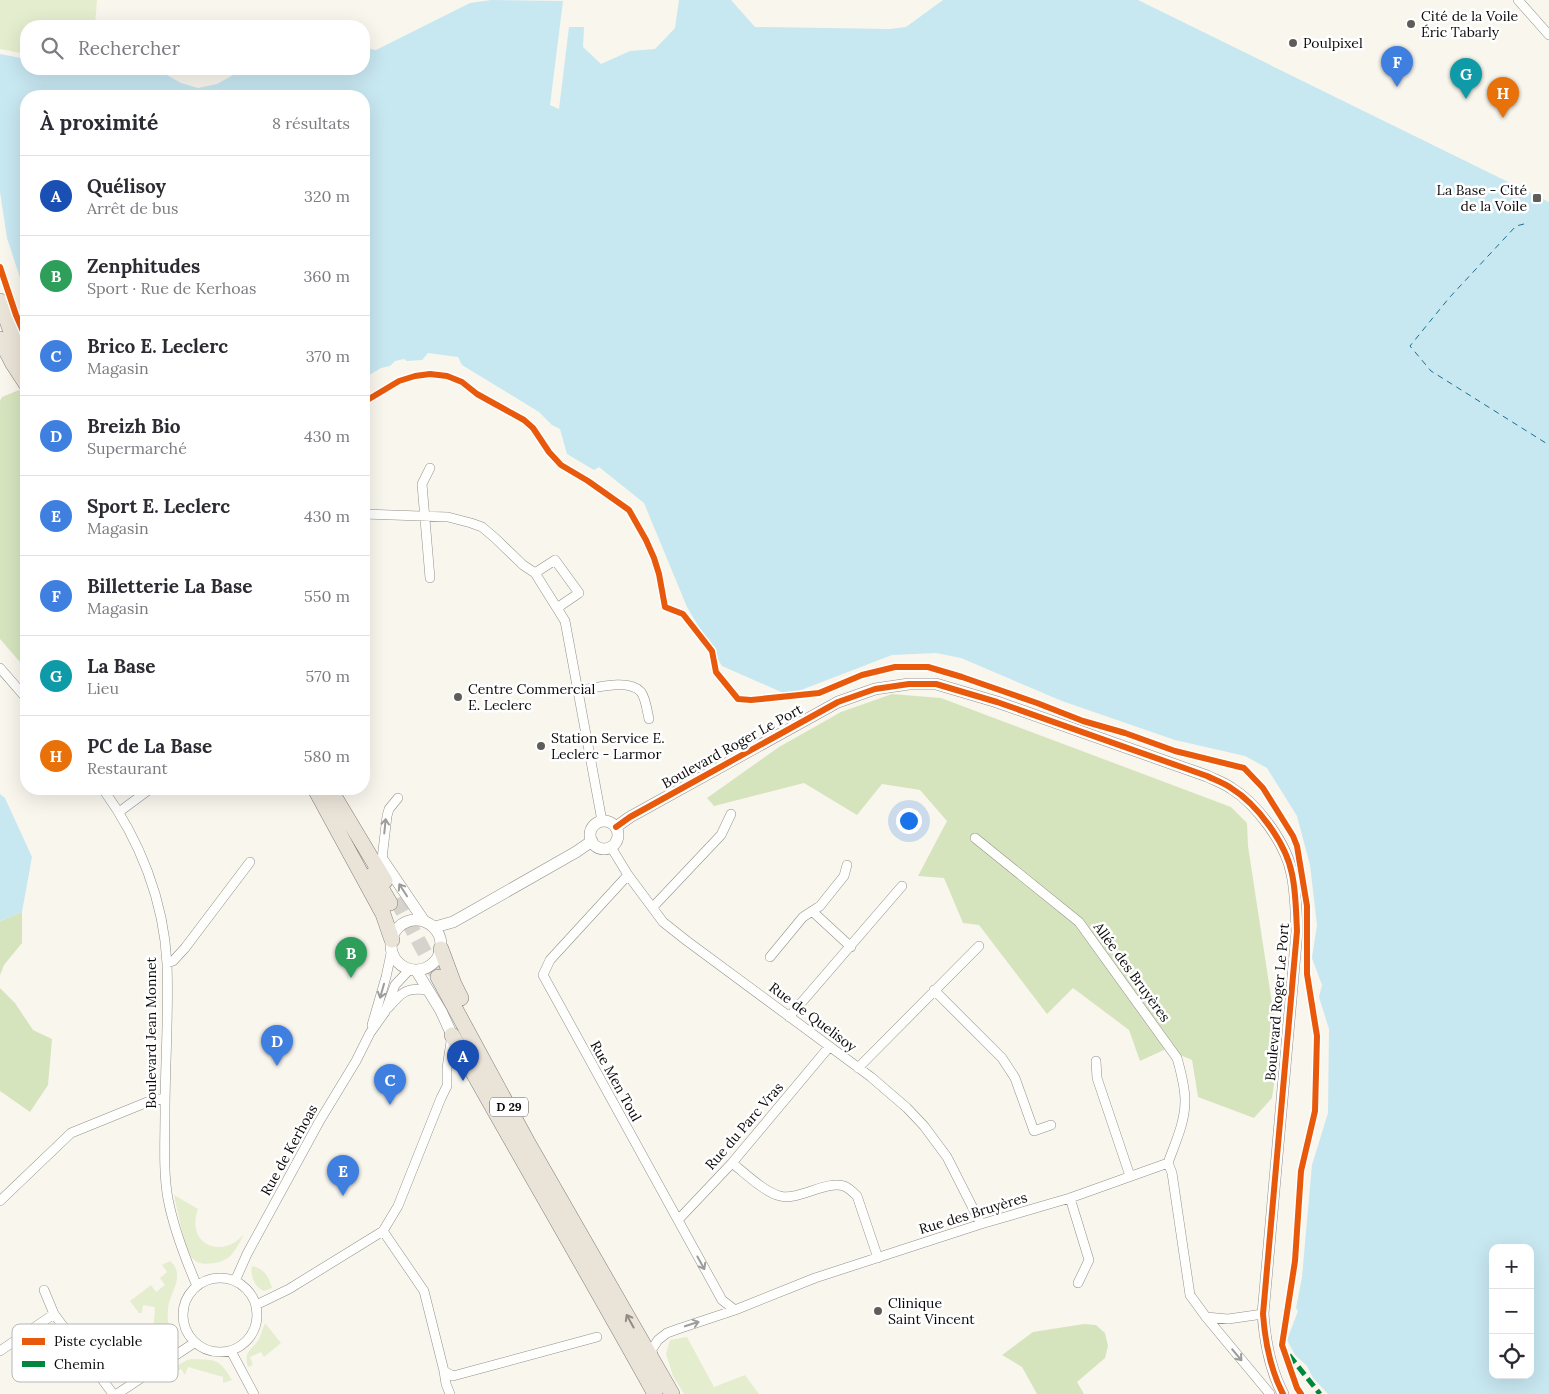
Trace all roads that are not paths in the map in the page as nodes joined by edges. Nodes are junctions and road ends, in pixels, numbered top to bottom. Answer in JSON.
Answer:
{"nodes":[{"id":1,"x":1518,"y":0,"type":"edge"},
{"id":2,"x":1549,"y":35,"type":"edge"},
{"id":3,"x":3,"y":308,"type":"edge"},
{"id":4,"x":0,"y":339,"type":"edge"},
{"id":5,"x":20,"y":348,"type":"edge"},
{"id":6,"x":20,"y":375,"type":"edge"},
{"id":7,"x":430,"y":468,"type":"dead end"},
{"id":8,"x":370,"y":514,"type":"edge"},
{"id":9,"x":425,"y":515,"type":"junction"},
{"id":10,"x":535,"y":573,"type":"junction"},
{"id":11,"x":430,"y":578,"type":"dead end"},
{"id":12,"x":557,"y":608,"type":"junction"},
{"id":13,"x":0,"y":668,"type":"edge"},
{"id":14,"x":20,"y":691,"type":"edge"},
{"id":15,"x":578,"y":691,"type":"junction"},
{"id":16,"x":649,"y":719,"type":"dead end"},
{"id":17,"x":107,"y":795,"type":"edge"},
{"id":18,"x":142,"y":795,"type":"edge"},
{"id":19,"x":318,"y":795,"type":"edge"},
{"id":20,"x":327,"y":795,"type":"edge"},
{"id":21,"x":333,"y":795,"type":"edge"},
{"id":22,"x":342,"y":795,"type":"edge"},
{"id":23,"x":398,"y":798,"type":"dead end"},
{"id":24,"x":119,"y":812,"type":"junction"},
{"id":25,"x":731,"y":814,"type":"dead end"},
{"id":26,"x":602,"y":820,"type":"junction"},
{"id":27,"x":616,"y":827,"type":"junction"},
{"id":28,"x":975,"y":838,"type":"dead end"},
{"id":29,"x":592,"y":841,"type":"junction"},
{"id":30,"x":611,"y":847,"type":"junction"},
{"id":31,"x":382,"y":859,"type":"junction"},
{"id":32,"x":250,"y":862,"type":"dead end"},
{"id":33,"x":847,"y":865,"type":"dead end"},
{"id":34,"x":628,"y":875,"type":"junction"},
{"id":35,"x":902,"y":886,"type":"dead end"},
{"id":36,"x":653,"y":907,"type":"junction"},
{"id":37,"x":812,"y":912,"type":"junction"},
{"id":38,"x":424,"y":921,"type":"junction"},
{"id":39,"x":434,"y":927,"type":"junction"},
{"id":40,"x":392,"y":945,"type":"junction"},
{"id":41,"x":979,"y":946,"type":"dead end"},
{"id":42,"x":851,"y":947,"type":"junction"},
{"id":43,"x":441,"y":948,"type":"junction"},
{"id":44,"x":770,"y":957,"type":"dead end"},
{"id":45,"x":167,"y":963,"type":"junction"},
{"id":46,"x":413,"y":969,"type":"junction"},
{"id":47,"x":433,"y":982,"type":"junction"},
{"id":48,"x":934,"y":990,"type":"junction"},
{"id":49,"x":385,"y":1012,"type":"junction"},
{"id":50,"x":789,"y":1017,"type":"junction"},
{"id":51,"x":370,"y":1033,"type":"junction"},
{"id":52,"x":452,"y":1035,"type":"junction"},
{"id":53,"x":829,"y":1047,"type":"junction"},
{"id":54,"x":1096,"y":1061,"type":"dead end"},
{"id":55,"x":858,"y":1068,"type":"junction"},
{"id":56,"x":165,"y":1098,"type":"junction"},
{"id":57,"x":1051,"y":1125,"type":"dead end"},
{"id":58,"x":732,"y":1163,"type":"junction"},
{"id":59,"x":1168,"y":1163,"type":"junction"},
{"id":60,"x":1130,"y":1176,"type":"junction"},
{"id":61,"x":1070,"y":1198,"type":"junction"},
{"id":62,"x":0,"y":1201,"type":"edge"},
{"id":63,"x":678,"y":1220,"type":"junction"},
{"id":64,"x":981,"y":1224,"type":"junction"},
{"id":65,"x":383,"y":1231,"type":"junction"},
{"id":66,"x":576,"y":1237,"type":"junction"},
{"id":67,"x":878,"y":1258,"type":"junction"},
{"id":68,"x":235,"y":1281,"type":"junction"},
{"id":69,"x":1078,"y":1283,"type":"dead end"},
{"id":70,"x":197,"y":1286,"type":"junction"},
{"id":71,"x":44,"y":1290,"type":"dead end"},
{"id":72,"x":256,"y":1305,"type":"junction"},
{"id":73,"x":735,"y":1310,"type":"junction"},
{"id":74,"x":54,"y":1314,"type":"junction"},
{"id":75,"x":1263,"y":1314,"type":"junction"},
{"id":76,"x":1206,"y":1317,"type":"junction"},
{"id":77,"x":39,"y":1324,"type":"edge"},
{"id":78,"x":61,"y":1324,"type":"edge"},
{"id":79,"x":597,"y":1337,"type":"dead end"},
{"id":80,"x":12,"y":1343,"type":"edge"},
{"id":81,"x":194,"y":1343,"type":"junction"},
{"id":82,"x":0,"y":1351,"type":"edge"},
{"id":83,"x":232,"y":1351,"type":"junction"},
{"id":84,"x":178,"y":1354,"type":"edge"},
{"id":85,"x":653,"y":1362,"type":"junction"},
{"id":86,"x":444,"y":1371,"type":"junction"},
{"id":87,"x":104,"y":1382,"type":"edge"},
{"id":88,"x":135,"y":1382,"type":"edge"},
{"id":89,"x":113,"y":1394,"type":"edge"},
{"id":90,"x":117,"y":1394,"type":"edge"},
{"id":91,"x":254,"y":1394,"type":"edge"},
{"id":92,"x":450,"y":1394,"type":"edge"},
{"id":93,"x":654,"y":1394,"type":"edge"},
{"id":94,"x":672,"y":1394,"type":"edge"},
{"id":95,"x":1270,"y":1394,"type":"edge"},
{"id":96,"x":1283,"y":1394,"type":"edge"}],
"edges":[{"from":1,"to":2,"type":"street"},
{"from":3,"to":5,"type":"main road"},
{"from":4,"to":6,"type":"main road"},
{"from":7,"to":9,"type":"street"},
{"from":8,"to":9,"type":"street"},
{"from":9,"to":10,"type":"street"},
{"from":9,"to":11,"type":"street"},
{"from":10,"to":12,"type":"street"},
{"from":10,"to":12,"type":"street"},
{"from":12,"to":15,"type":"street"},
{"from":13,"to":14,"type":"street"},
{"from":15,"to":16,"type":"street"},
{"from":15,"to":26,"type":"street"},
{"from":17,"to":24,"type":"street","name":"Boulevard Jean Monnet"},
{"from":18,"to":24,"type":"street"},
{"from":19,"to":40,"type":"main road"},
{"from":20,"to":21,"type":"main road"},
{"from":22,"to":31,"type":"main road"},
{"from":31,"to":23,"type":"street","one_way":true},
{"from":24,"to":45,"type":"street","name":"Boulevard Jean Monnet"},
{"from":25,"to":36,"type":"street"},
{"from":26,"to":27,"type":"street"},
{"from":26,"to":29,"type":"street"},
{"from":27,"to":30,"type":"street"},
{"from":27,"to":75,"type":"street","name":"Boulevard Roger Le Port"},
{"from":28,"to":59,"type":"street","name":"Allée des Bruyères"},
{"from":29,"to":30,"type":"street"},
{"from":29,"to":39,"type":"street"},
{"from":30,"to":34,"type":"street","name":"Rue de Quelisoy"},
{"from":38,"to":31,"type":"street","one_way":true},
{"from":32,"to":45,"type":"street"},
{"from":33,"to":37,"type":"street"},
{"from":34,"to":36,"type":"street","name":"Rue de Quelisoy"},
{"from":34,"to":63,"type":"street","name":"Rue Men Toul"},
{"from":35,"to":42,"type":"street"},
{"from":36,"to":50,"type":"street","name":"Rue de Quelisoy"},
{"from":37,"to":42,"type":"street"},
{"from":37,"to":44,"type":"street"},
{"from":38,"to":39,"type":"street"},
{"from":38,"to":40,"type":"street"},
{"from":39,"to":43,"type":"street"},
{"from":40,"to":46,"type":"street"},
{"from":40,"to":51,"type":"street","name":"Rue de Kerhoas","one_way":true},
{"from":41,"to":48,"type":"street"},
{"from":42,"to":50,"type":"street"},
{"from":43,"to":46,"type":"street"},
{"from":43,"to":66,"type":"main road"},
{"from":45,"to":56,"type":"street","name":"Boulevard Jean Monnet"},
{"from":46,"to":47,"type":"street"},
{"from":46,"to":49,"type":"street","name":"Rue de Kerhoas"},
{"from":47,"to":49,"type":"street"},
{"from":47,"to":52,"type":"street"},
{"from":47,"to":66,"type":"main road","number":"D 29"},
{"from":48,"to":55,"type":"street"},
{"from":48,"to":57,"type":"street"},
{"from":49,"to":51,"type":"street","name":"Rue de Kerhoas"},
{"from":50,"to":53,"type":"street","name":"Rue de Quelisoy"},
{"from":51,"to":68,"type":"street","name":"Rue de Kerhoas"},
{"from":52,"to":65,"type":"street"},
{"from":52,"to":66,"type":"main road"},
{"from":53,"to":55,"type":"street","name":"Rue de Quelisoy"},
{"from":53,"to":58,"type":"street","name":"Rue du Parc Vras"},
{"from":54,"to":60,"type":"street"},
{"from":55,"to":64,"type":"street","name":"Rue de Quelisoy"},
{"from":56,"to":62,"type":"street"},
{"from":56,"to":70,"type":"street","name":"Boulevard Jean Monnet"},
{"from":58,"to":63,"type":"street","name":"Rue du Parc Vras"},
{"from":58,"to":67,"type":"street"},
{"from":59,"to":60,"type":"street","name":"Rue des Bruyères"},
{"from":59,"to":76,"type":"street"},
{"from":60,"to":61,"type":"street","name":"Rue des Bruyères"},
{"from":61,"to":64,"type":"street","name":"Rue des Bruyères"},
{"from":61,"to":69,"type":"street"},
{"from":63,"to":73,"type":"street","name":"Rue Men Toul","one_way":true},
{"from":64,"to":67,"type":"street","name":"Rue des Bruyères"},
{"from":65,"to":72,"type":"street"},
{"from":65,"to":86,"type":"street"},
{"from":85,"to":66,"type":"main road","number":"D 29","one_way":true},
{"from":66,"to":93,"type":"main road","number":"D 29"},
{"from":67,"to":73,"type":"street","name":"Rue des Bruyères"},
{"from":68,"to":70,"type":"street"},
{"from":68,"to":72,"type":"street"},
{"from":70,"to":81,"type":"street"},
{"from":71,"to":74,"type":"street"},
{"from":72,"to":83,"type":"street"},
{"from":85,"to":73,"type":"street","name":"Rue des Bruyères","one_way":true},
{"from":74,"to":77,"type":"street"},
{"from":74,"to":78,"type":"street"},
{"from":75,"to":76,"type":"street"},
{"from":75,"to":96,"type":"street","name":"Boulevard Roger Le Port"},
{"from":76,"to":95,"type":"street","one_way":true},
{"from":79,"to":86,"type":"street"},
{"from":80,"to":82,"type":"street"},
{"from":81,"to":83,"type":"street"},
{"from":81,"to":84,"type":"street"},
{"from":83,"to":91,"type":"street"},
{"from":85,"to":94,"type":"main road","number":"D 29"},
{"from":86,"to":92,"type":"street"},
{"from":87,"to":89,"type":"street"},
{"from":88,"to":90,"type":"street"}]}
